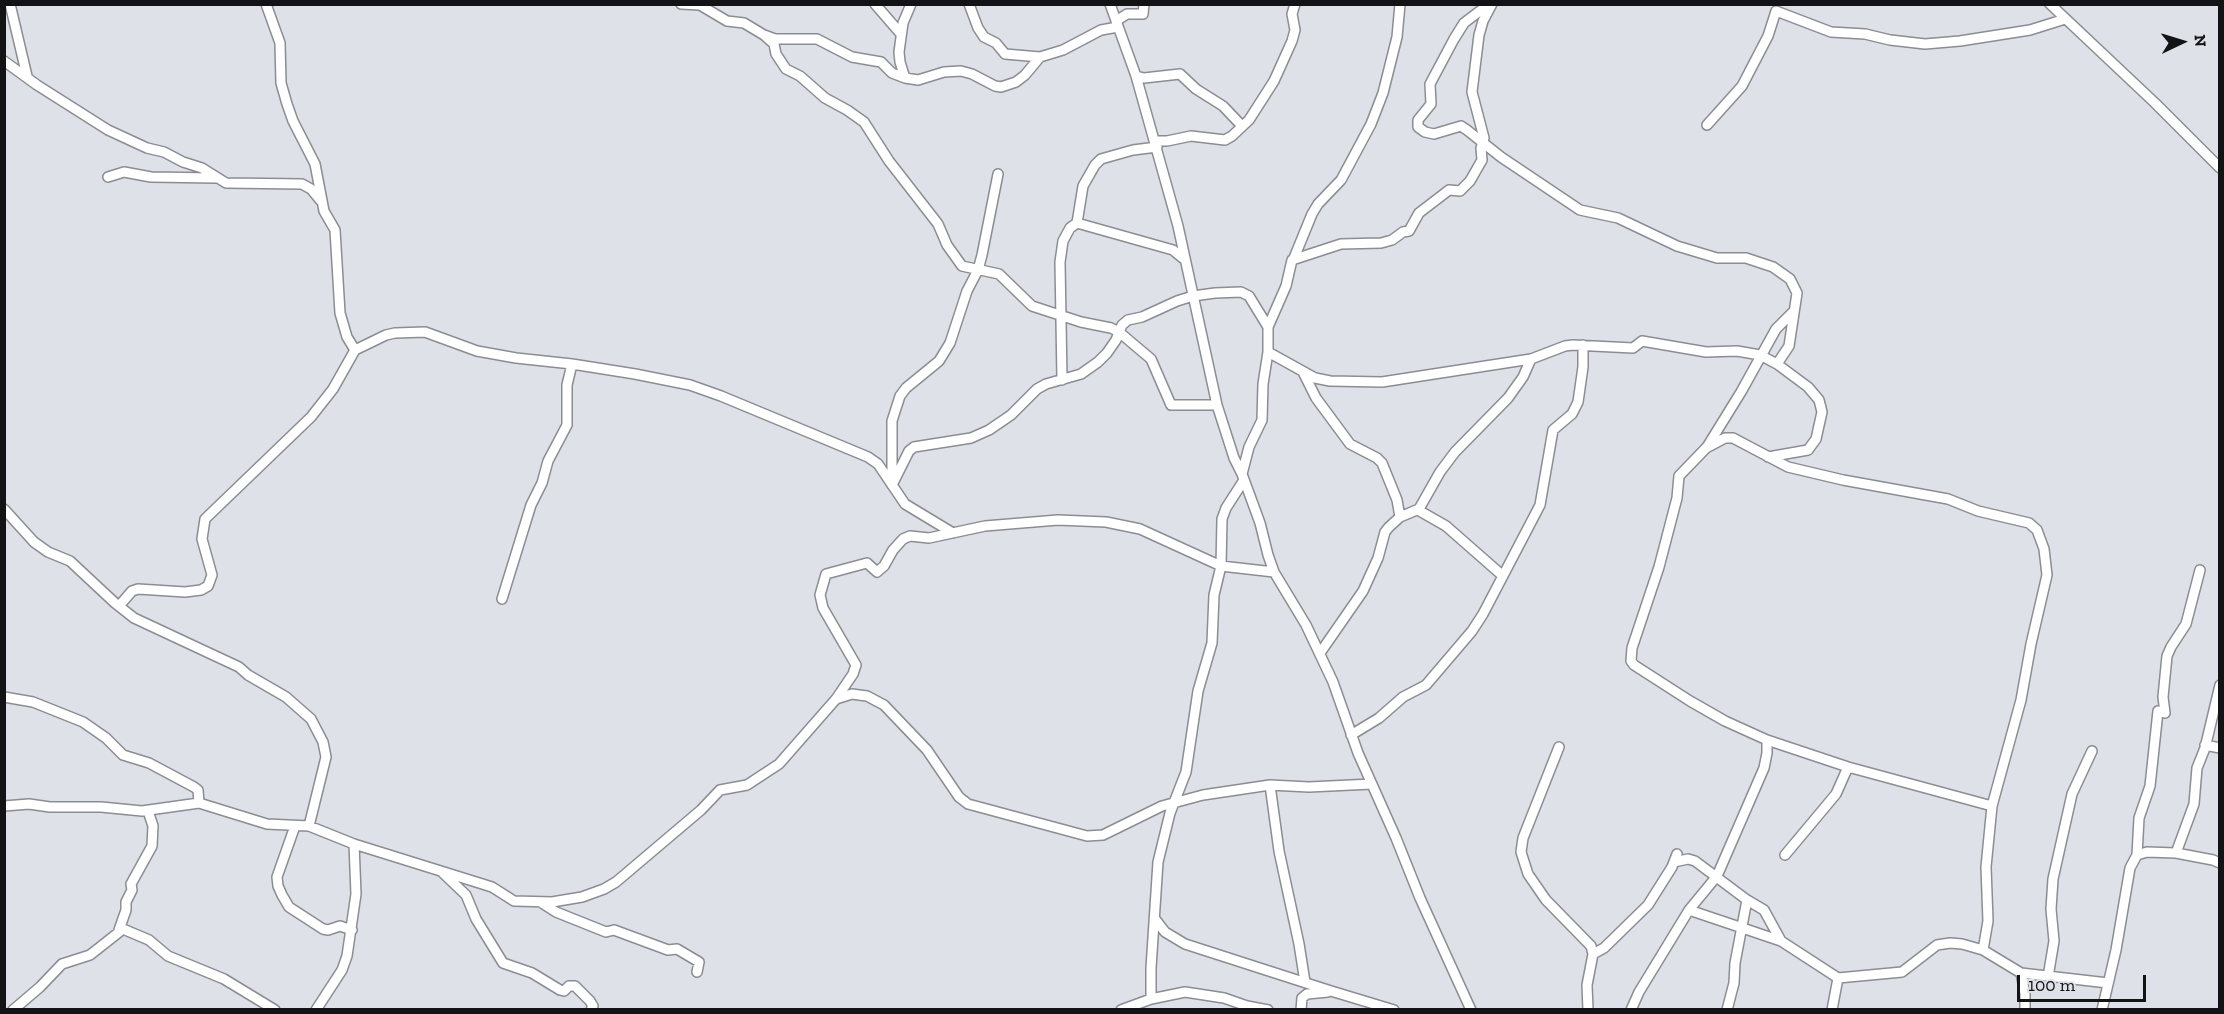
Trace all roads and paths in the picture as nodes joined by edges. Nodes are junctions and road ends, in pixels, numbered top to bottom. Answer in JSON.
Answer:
{"nodes":[{"id":1,"x":10,"y":4,"type":"edge"},
{"id":2,"x":266,"y":4,"type":"edge"},
{"id":3,"x":681,"y":4,"type":"edge"},
{"id":4,"x":875,"y":4,"type":"edge"},
{"id":5,"x":911,"y":4,"type":"edge"},
{"id":6,"x":969,"y":4,"type":"edge"},
{"id":7,"x":1110,"y":4,"type":"edge"},
{"id":8,"x":1144,"y":4,"type":"edge"},
{"id":9,"x":1295,"y":4,"type":"edge"},
{"id":10,"x":1400,"y":4,"type":"edge"},
{"id":11,"x":1490,"y":4,"type":"edge"},
{"id":12,"x":2050,"y":4,"type":"edge"},
{"id":13,"x":2065,"y":19,"type":"junction"},
{"id":14,"x":1117,"y":24,"type":"junction"},
{"id":15,"x":901,"y":34,"type":"junction"},
{"id":16,"x":764,"y":35,"type":"junction"},
{"id":17,"x":1040,"y":57,"type":"junction"},
{"id":18,"x":4,"y":61,"type":"edge"},
{"id":19,"x":27,"y":76,"type":"junction"},
{"id":20,"x":1136,"y":76,"type":"junction"},
{"id":21,"x":905,"y":78,"type":"junction"},
{"id":22,"x":1707,"y":125,"type":"dead end"},
{"id":23,"x":1242,"y":126,"type":"junction"},
{"id":24,"x":1483,"y":143,"type":"junction"},
{"id":25,"x":1156,"y":144,"type":"junction"},
{"id":26,"x":2220,"y":168,"type":"edge"},
{"id":27,"x":998,"y":174,"type":"dead end"},
{"id":28,"x":108,"y":177,"type":"dead end"},
{"id":29,"x":216,"y":178,"type":"junction"},
{"id":30,"x":321,"y":202,"type":"junction"},
{"id":31,"x":1077,"y":222,"type":"junction"},
{"id":32,"x":1294,"y":258,"type":"junction"},
{"id":33,"x":1184,"y":259,"type":"junction"},
{"id":34,"x":978,"y":270,"type":"junction"},
{"id":35,"x":1193,"y":296,"type":"junction"},
{"id":36,"x":1794,"y":311,"type":"junction"},
{"id":37,"x":1061,"y":315,"type":"junction"},
{"id":38,"x":1268,"y":327,"type":"junction"},
{"id":39,"x":1119,"y":332,"type":"junction"},
{"id":40,"x":1583,"y":345,"type":"junction"},
{"id":41,"x":355,"y":350,"type":"junction"},
{"id":42,"x":1268,"y":352,"type":"junction"},
{"id":43,"x":1760,"y":355,"type":"junction"},
{"id":44,"x":1531,"y":358,"type":"junction"},
{"id":45,"x":572,"y":364,"type":"junction"},
{"id":46,"x":1777,"y":364,"type":"junction"},
{"id":47,"x":1303,"y":372,"type":"junction"},
{"id":48,"x":1062,"y":380,"type":"junction"},
{"id":49,"x":1217,"y":405,"type":"junction"},
{"id":50,"x":1707,"y":447,"type":"junction"},
{"id":51,"x":1768,"y":457,"type":"junction"},
{"id":52,"x":1243,"y":477,"type":"junction"},
{"id":53,"x":892,"y":485,"type":"junction"},
{"id":54,"x":4,"y":509,"type":"edge"},
{"id":55,"x":1418,"y":510,"type":"junction"},
{"id":56,"x":1400,"y":517,"type":"junction"},
{"id":57,"x":953,"y":533,"type":"junction"},
{"id":58,"x":1221,"y":566,"type":"junction"},
{"id":59,"x":2200,"y":570,"type":"dead end"},
{"id":60,"x":1274,"y":572,"type":"junction"},
{"id":61,"x":1503,"y":576,"type":"junction"},
{"id":62,"x":502,"y":599,"type":"dead end"},
{"id":63,"x":119,"y":606,"type":"junction"},
{"id":64,"x":1320,"y":653,"type":"junction"},
{"id":65,"x":2220,"y":685,"type":"edge"},
{"id":66,"x":4,"y":697,"type":"edge"},
{"id":67,"x":836,"y":699,"type":"junction"},
{"id":68,"x":1351,"y":735,"type":"junction"},
{"id":69,"x":1767,"y":740,"type":"junction"},
{"id":70,"x":2205,"y":745,"type":"junction"},
{"id":71,"x":1559,"y":747,"type":"dead end"},
{"id":72,"x":2220,"y":748,"type":"edge"},
{"id":73,"x":2092,"y":751,"type":"dead end"},
{"id":74,"x":1848,"y":768,"type":"junction"},
{"id":75,"x":1372,"y":784,"type":"junction"},
{"id":76,"x":1270,"y":785,"type":"junction"},
{"id":77,"x":1175,"y":802,"type":"junction"},
{"id":78,"x":199,"y":803,"type":"junction"},
{"id":79,"x":4,"y":806,"type":"edge"},
{"id":80,"x":1992,"y":806,"type":"junction"},
{"id":81,"x":148,"y":811,"type":"junction"},
{"id":82,"x":295,"y":826,"type":"junction"},
{"id":83,"x":309,"y":826,"type":"junction"},
{"id":84,"x":354,"y":844,"type":"junction"},
{"id":85,"x":2176,"y":853,"type":"junction"},
{"id":86,"x":1785,"y":855,"type":"dead end"},
{"id":87,"x":2137,"y":855,"type":"junction"},
{"id":88,"x":2220,"y":863,"type":"edge"},
{"id":89,"x":438,"y":870,"type":"junction"},
{"id":90,"x":1717,"y":876,"type":"junction"},
{"id":91,"x":1747,"y":900,"type":"junction"},
{"id":92,"x":540,"y":902,"type":"junction"},
{"id":93,"x":1689,"y":910,"type":"junction"},
{"id":94,"x":1155,"y":920,"type":"junction"},
{"id":95,"x":1742,"y":929,"type":"junction"},
{"id":96,"x":119,"y":930,"type":"junction"},
{"id":97,"x":352,"y":930,"type":"junction"},
{"id":98,"x":1781,"y":941,"type":"junction"},
{"id":99,"x":1983,"y":950,"type":"junction"},
{"id":100,"x":1593,"y":954,"type":"junction"},
{"id":101,"x":697,"y":972,"type":"dead end"},
{"id":102,"x":2022,"y":973,"type":"junction"},
{"id":103,"x":2048,"y":977,"type":"junction"},
{"id":104,"x":1838,"y":978,"type":"junction"},
{"id":105,"x":1305,"y":982,"type":"junction"},
{"id":106,"x":2108,"y":983,"type":"junction"},
{"id":107,"x":1331,"y":992,"type":"junction"},
{"id":108,"x":1151,"y":999,"type":"junction"},
{"id":109,"x":1380,"y":1007,"type":"edge"},
{"id":110,"x":14,"y":1010,"type":"edge"},
{"id":111,"x":275,"y":1010,"type":"edge"},
{"id":112,"x":316,"y":1010,"type":"edge"},
{"id":113,"x":591,"y":1010,"type":"edge"},
{"id":114,"x":1120,"y":1010,"type":"edge"},
{"id":115,"x":1269,"y":1010,"type":"edge"},
{"id":116,"x":1301,"y":1010,"type":"edge"},
{"id":117,"x":1394,"y":1010,"type":"edge"},
{"id":118,"x":1471,"y":1010,"type":"edge"},
{"id":119,"x":1588,"y":1010,"type":"edge"},
{"id":120,"x":1630,"y":1010,"type":"edge"},
{"id":121,"x":1727,"y":1010,"type":"edge"},
{"id":122,"x":1832,"y":1010,"type":"edge"},
{"id":123,"x":2025,"y":1010,"type":"edge"},
{"id":124,"x":2102,"y":1010,"type":"edge"}],
"edges":[{"from":1,"to":19,"type":"street"},
{"from":2,"to":30,"type":"street"},
{"from":3,"to":16,"type":"street"},
{"from":4,"to":15,"type":"street"},
{"from":5,"to":15,"type":"street"},
{"from":6,"to":17,"type":"street"},
{"from":7,"to":14,"type":"street"},
{"from":8,"to":14,"type":"street"},
{"from":9,"to":23,"type":"street"},
{"from":10,"to":32,"type":"street"},
{"from":11,"to":24,"type":"street"},
{"from":11,"to":24,"type":"street"},
{"from":12,"to":13,"type":"street"},
{"from":13,"to":22,"type":"street"},
{"from":13,"to":26,"type":"street"},
{"from":14,"to":17,"type":"street"},
{"from":14,"to":20,"type":"street"},
{"from":15,"to":21,"type":"street"},
{"from":16,"to":21,"type":"street"},
{"from":16,"to":34,"type":"street"},
{"from":17,"to":21,"type":"street"},
{"from":18,"to":19,"type":"street"},
{"from":19,"to":29,"type":"street"},
{"from":20,"to":23,"type":"street"},
{"from":20,"to":25,"type":"street"},
{"from":23,"to":25,"type":"street"},
{"from":24,"to":32,"type":"street"},
{"from":24,"to":36,"type":"street"},
{"from":25,"to":31,"type":"street"},
{"from":25,"to":33,"type":"street"},
{"from":27,"to":34,"type":"street"},
{"from":28,"to":29,"type":"street"},
{"from":29,"to":30,"type":"street"},
{"from":30,"to":41,"type":"street"},
{"from":31,"to":33,"type":"street"},
{"from":31,"to":37,"type":"street"},
{"from":32,"to":38,"type":"street"},
{"from":33,"to":35,"type":"street"},
{"from":34,"to":37,"type":"street"},
{"from":34,"to":53,"type":"street"},
{"from":35,"to":38,"type":"street"},
{"from":35,"to":39,"type":"street"},
{"from":35,"to":49,"type":"street"},
{"from":36,"to":43,"type":"street"},
{"from":36,"to":46,"type":"street"},
{"from":37,"to":39,"type":"street"},
{"from":37,"to":48,"type":"street"},
{"from":38,"to":42,"type":"street"},
{"from":39,"to":48,"type":"street"},
{"from":39,"to":49,"type":"street"},
{"from":40,"to":43,"type":"street"},
{"from":40,"to":44,"type":"street"},
{"from":40,"to":61,"type":"street"},
{"from":41,"to":45,"type":"street"},
{"from":41,"to":63,"type":"street"},
{"from":42,"to":47,"type":"street"},
{"from":42,"to":52,"type":"street"},
{"from":43,"to":46,"type":"street"},
{"from":43,"to":50,"type":"street"},
{"from":44,"to":47,"type":"street"},
{"from":44,"to":55,"type":"street"},
{"from":45,"to":53,"type":"street"},
{"from":45,"to":62,"type":"street"},
{"from":46,"to":51,"type":"street"},
{"from":47,"to":56,"type":"street"},
{"from":48,"to":53,"type":"street"},
{"from":49,"to":52,"type":"street"},
{"from":50,"to":51,"type":"street"},
{"from":50,"to":69,"type":"street"},
{"from":51,"to":80,"type":"street"},
{"from":52,"to":58,"type":"street"},
{"from":52,"to":60,"type":"street"},
{"from":53,"to":57,"type":"street"},
{"from":54,"to":63,"type":"street"},
{"from":55,"to":56,"type":"street"},
{"from":55,"to":61,"type":"street"},
{"from":56,"to":64,"type":"street"},
{"from":57,"to":58,"type":"street"},
{"from":57,"to":67,"type":"street"},
{"from":58,"to":60,"type":"street"},
{"from":58,"to":77,"type":"street"},
{"from":59,"to":87,"type":"street"},
{"from":60,"to":64,"type":"street"},
{"from":61,"to":68,"type":"street"},
{"from":63,"to":83,"type":"street"},
{"from":64,"to":68,"type":"street"},
{"from":65,"to":70,"type":"street"},
{"from":66,"to":78,"type":"street"},
{"from":67,"to":77,"type":"street"},
{"from":67,"to":92,"type":"street"},
{"from":68,"to":75,"type":"street"},
{"from":69,"to":74,"type":"street"},
{"from":69,"to":90,"type":"street"},
{"from":70,"to":72,"type":"street"},
{"from":70,"to":85,"type":"street"},
{"from":71,"to":100,"type":"street"},
{"from":73,"to":103,"type":"street"},
{"from":74,"to":80,"type":"street"},
{"from":74,"to":86,"type":"street"},
{"from":75,"to":76,"type":"street"},
{"from":75,"to":118,"type":"street"},
{"from":76,"to":77,"type":"street"},
{"from":76,"to":105,"type":"street"},
{"from":77,"to":94,"type":"street"},
{"from":78,"to":81,"type":"street"},
{"from":78,"to":82,"type":"street"},
{"from":79,"to":81,"type":"street"},
{"from":80,"to":99,"type":"street"},
{"from":81,"to":96,"type":"street"},
{"from":82,"to":83,"type":"street"},
{"from":82,"to":97,"type":"street"},
{"from":83,"to":84,"type":"street"},
{"from":84,"to":89,"type":"street"},
{"from":84,"to":97,"type":"street"},
{"from":85,"to":87,"type":"street"},
{"from":85,"to":88,"type":"street"},
{"from":87,"to":106,"type":"street"},
{"from":89,"to":92,"type":"street"},
{"from":89,"to":113,"type":"street"},
{"from":90,"to":91,"type":"street"},
{"from":90,"to":93,"type":"street"},
{"from":90,"to":100,"type":"street"},
{"from":91,"to":95,"type":"street"},
{"from":91,"to":98,"type":"street"},
{"from":92,"to":101,"type":"street"},
{"from":93,"to":95,"type":"street"},
{"from":93,"to":120,"type":"street"},
{"from":94,"to":105,"type":"street"},
{"from":94,"to":108,"type":"street"},
{"from":95,"to":98,"type":"street"},
{"from":95,"to":121,"type":"street"},
{"from":96,"to":110,"type":"street"},
{"from":96,"to":111,"type":"street"},
{"from":97,"to":112,"type":"street"},
{"from":98,"to":104,"type":"street"},
{"from":99,"to":102,"type":"street"},
{"from":99,"to":104,"type":"street"},
{"from":100,"to":119,"type":"street"},
{"from":102,"to":103,"type":"street"},
{"from":102,"to":123,"type":"street"},
{"from":103,"to":106,"type":"street"},
{"from":104,"to":122,"type":"street"},
{"from":105,"to":107,"type":"street"},
{"from":106,"to":124,"type":"street"},
{"from":107,"to":109,"type":"street"},
{"from":107,"to":116,"type":"street"},
{"from":108,"to":114,"type":"street"},
{"from":108,"to":115,"type":"street"},
{"from":109,"to":117,"type":"street"}]}
